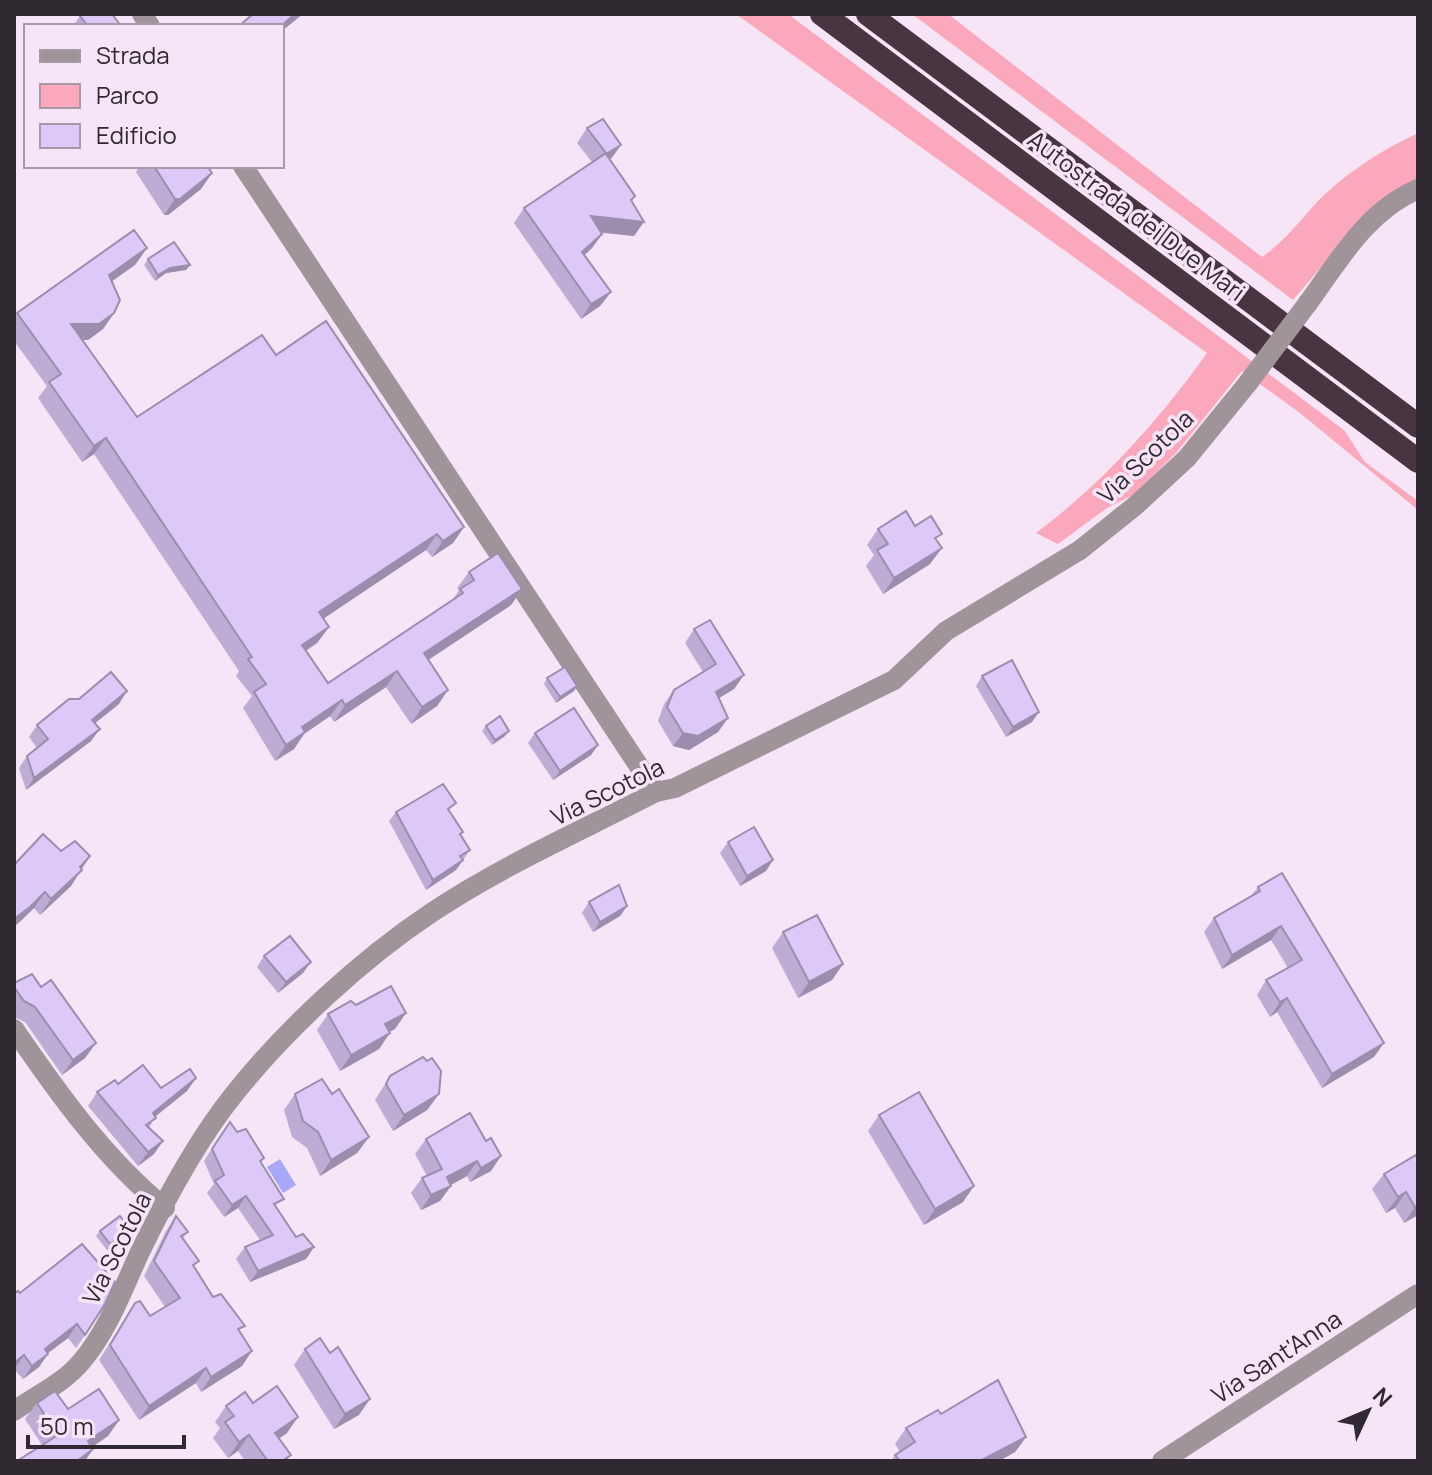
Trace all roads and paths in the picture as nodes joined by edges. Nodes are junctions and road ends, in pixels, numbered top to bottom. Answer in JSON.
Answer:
{"nodes":[{"id":1,"x":822,"y":14,"type":"edge"},
{"id":2,"x":868,"y":14,"type":"edge"},
{"id":3,"x":244,"y":168,"type":"edge"},
{"id":4,"x":1418,"y":189,"type":"edge"},
{"id":5,"x":1418,"y":426,"type":"edge"},
{"id":6,"x":1418,"y":461,"type":"edge"},
{"id":7,"x":656,"y":792,"type":"junction"},
{"id":8,"x":14,"y":1029,"type":"edge"},
{"id":9,"x":165,"y":1208,"type":"junction"},
{"id":10,"x":1418,"y":1294,"type":"edge"},
{"id":11,"x":14,"y":1411,"type":"edge"},
{"id":12,"x":1162,"y":1461,"type":"edge"}],
"edges":[{"from":1,"to":6,"type":"highway","name":"Autostrada dei Due Mari"},
{"from":2,"to":5,"type":"highway","name":"Autostrada dei Due Mari"},
{"from":3,"to":7,"type":"street"},
{"from":4,"to":7,"type":"street","name":"Via Scotola","bridge":true},
{"from":7,"to":9,"type":"street","name":"Via Scotola"},
{"from":8,"to":9,"type":"street"},
{"from":9,"to":11,"type":"street","name":"Via Scotola"},
{"from":10,"to":12,"type":"street","name":"Via Sant'Anna"}]}
